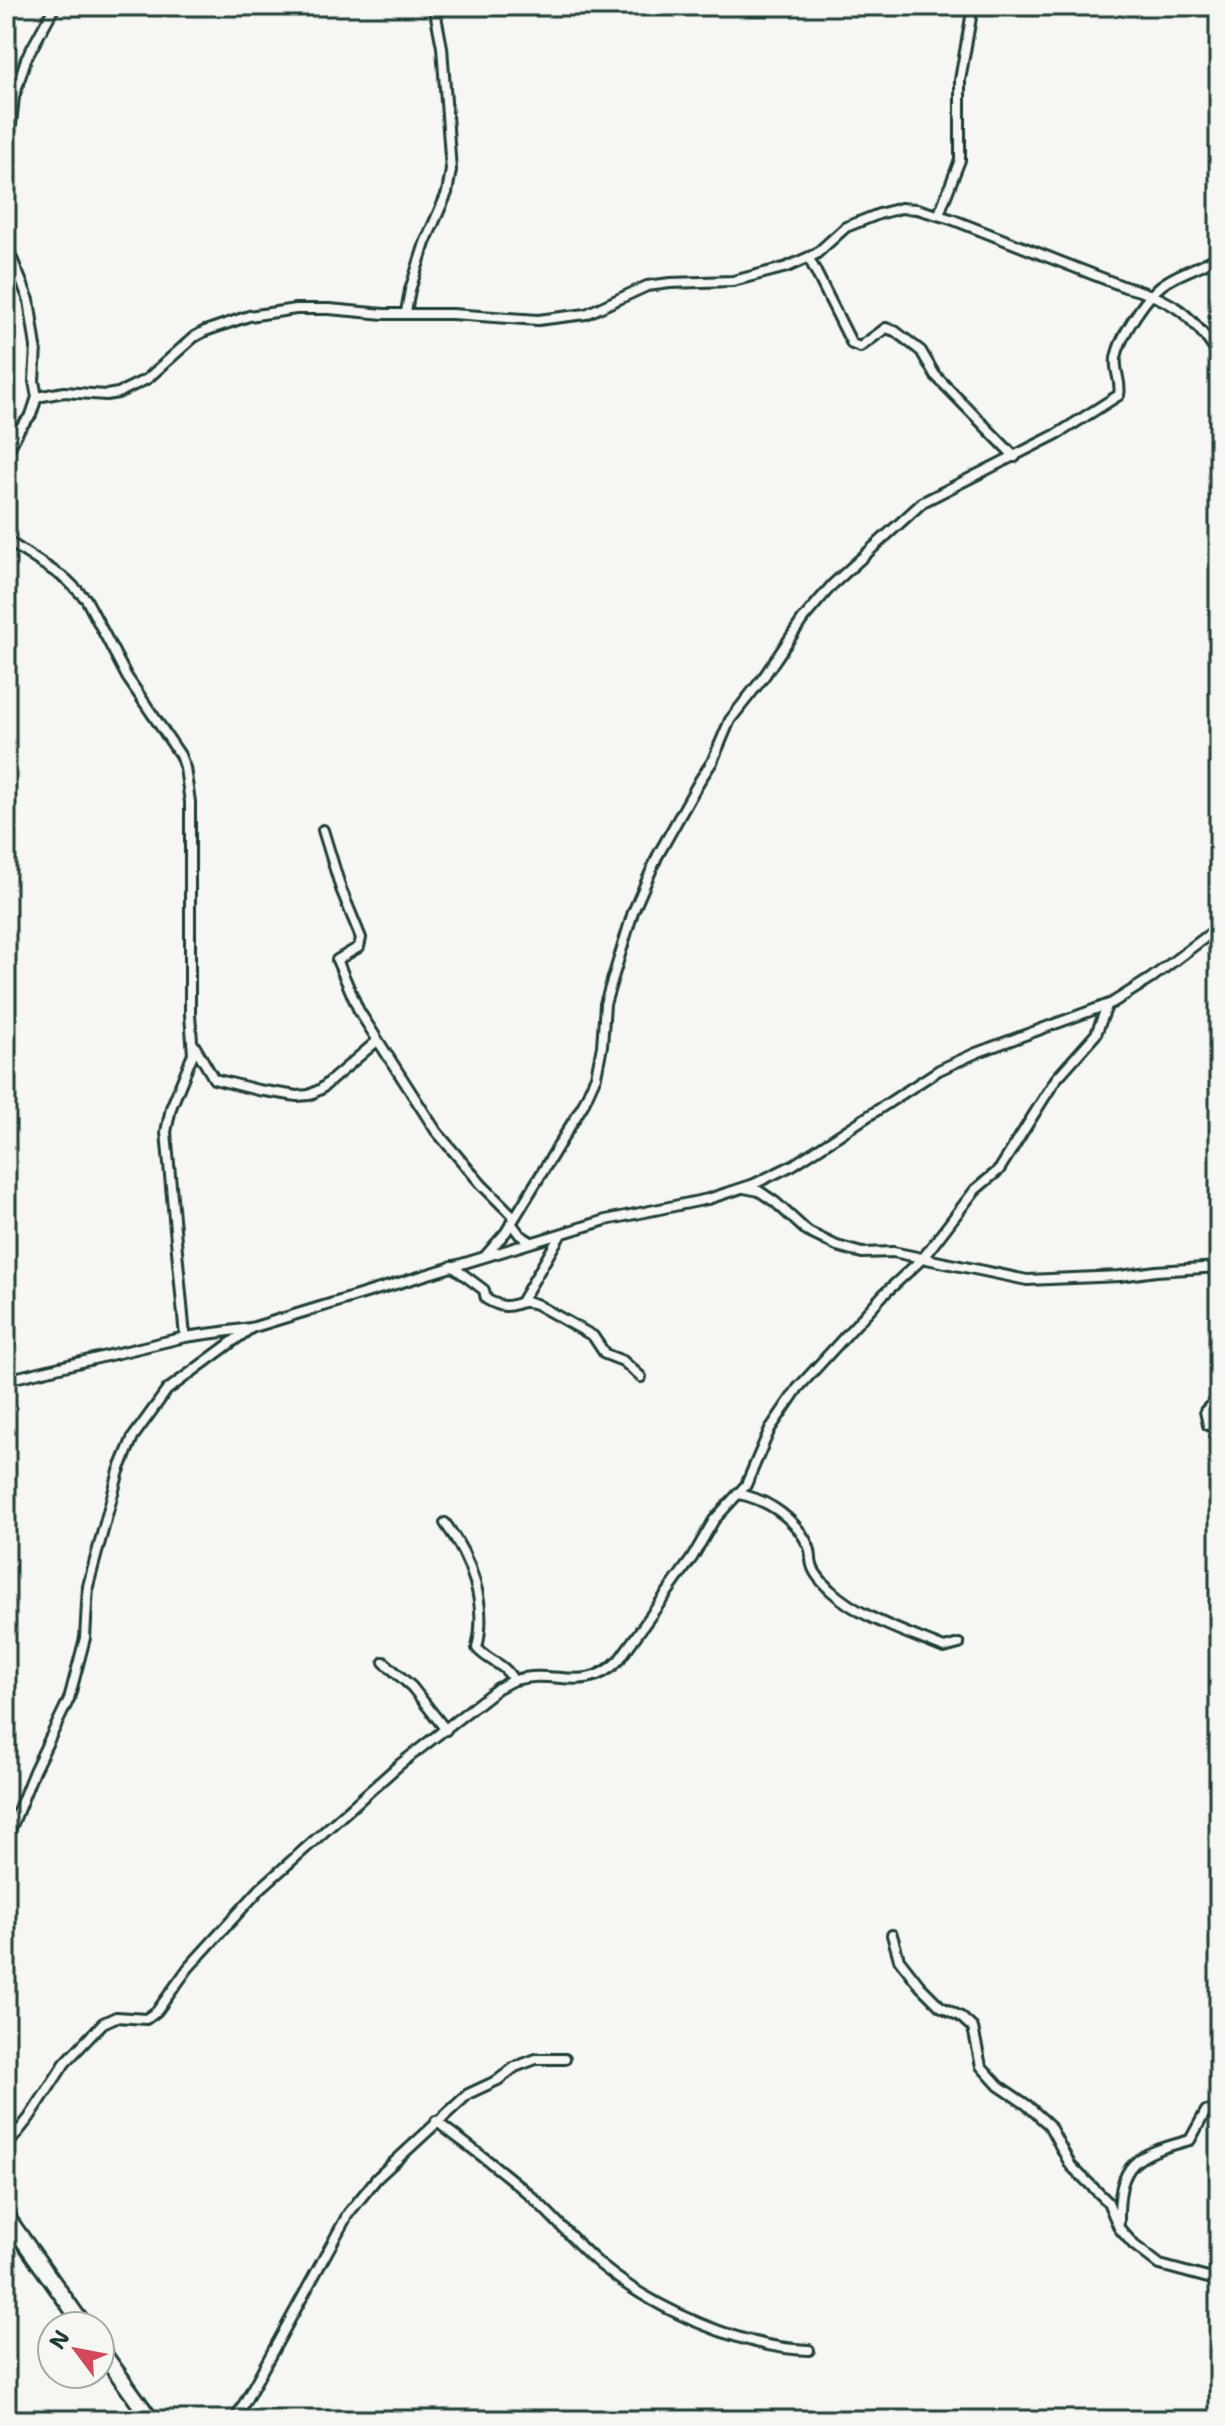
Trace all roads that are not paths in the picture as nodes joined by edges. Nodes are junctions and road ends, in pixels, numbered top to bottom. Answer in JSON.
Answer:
{"nodes":[{"id":1,"x":55,"y":6,"type":"edge"},
{"id":2,"x":434,"y":6,"type":"edge"},
{"id":3,"x":973,"y":6,"type":"edge"},
{"id":4,"x":8,"y":104,"type":"edge"},
{"id":5,"x":6,"y":169,"type":"edge"},
{"id":6,"x":939,"y":214,"type":"junction"},
{"id":7,"x":6,"y":244,"type":"edge"},
{"id":8,"x":1219,"y":256,"type":"edge"},
{"id":9,"x":809,"y":258,"type":"junction"},
{"id":10,"x":1153,"y":294,"type":"junction"},
{"id":11,"x":406,"y":312,"type":"junction"},
{"id":12,"x":1219,"y":356,"type":"edge"},
{"id":13,"x":37,"y":397,"type":"junction"},
{"id":14,"x":6,"y":455,"type":"edge"},
{"id":15,"x":1015,"y":457,"type":"junction"},
{"id":16,"x":6,"y":540,"type":"edge"},
{"id":17,"x":323,"y":830,"type":"dead end"},
{"id":18,"x":1219,"y":927,"type":"edge"},
{"id":19,"x":1107,"y":1006,"type":"junction"},
{"id":20,"x":192,"y":1040,"type":"junction"},
{"id":21,"x":377,"y":1041,"type":"junction"},
{"id":22,"x":186,"y":1075,"type":"junction"},
{"id":23,"x":211,"y":1075,"type":"junction"},
{"id":24,"x":743,"y":1187,"type":"junction"},
{"id":25,"x":512,"y":1220,"type":"junction"},
{"id":26,"x":561,"y":1234,"type":"junction"},
{"id":27,"x":531,"y":1242,"type":"junction"},
{"id":28,"x":485,"y":1255,"type":"junction"},
{"id":29,"x":923,"y":1258,"type":"junction"},
{"id":30,"x":452,"y":1266,"type":"junction"},
{"id":31,"x":1219,"y":1267,"type":"edge"},
{"id":32,"x":521,"y":1302,"type":"junction"},
{"id":33,"x":251,"y":1328,"type":"junction"},
{"id":34,"x":185,"y":1337,"type":"junction"},
{"id":35,"x":641,"y":1377,"type":"dead end"},
{"id":36,"x":6,"y":1380,"type":"edge"},
{"id":37,"x":1219,"y":1397,"type":"edge"},
{"id":38,"x":1219,"y":1429,"type":"edge"},
{"id":39,"x":739,"y":1494,"type":"junction"},
{"id":40,"x":445,"y":1523,"type":"dead end"},
{"id":41,"x":959,"y":1644,"type":"dead end"},
{"id":42,"x":384,"y":1662,"type":"dead end"},
{"id":43,"x":513,"y":1680,"type":"junction"},
{"id":44,"x":446,"y":1730,"type":"junction"},
{"id":45,"x":6,"y":1841,"type":"edge"},
{"id":46,"x":892,"y":1935,"type":"dead end"},
{"id":47,"x":565,"y":2059,"type":"dead end"},
{"id":48,"x":1206,"y":2111,"type":"dead end"},
{"id":49,"x":436,"y":2121,"type":"junction"},
{"id":50,"x":6,"y":2147,"type":"edge"},
{"id":51,"x":6,"y":2216,"type":"edge"},
{"id":52,"x":1119,"y":2228,"type":"junction"},
{"id":53,"x":1219,"y":2281,"type":"edge"},
{"id":54,"x":73,"y":2310,"type":"edge"},
{"id":55,"x":809,"y":2350,"type":"dead end"},
{"id":56,"x":116,"y":2371,"type":"edge"},
{"id":57,"x":151,"y":2420,"type":"edge"},
{"id":58,"x":235,"y":2420,"type":"edge"}],
"edges":[{"from":1,"to":4,"type":"street"},
{"from":2,"to":11,"type":"street"},
{"from":3,"to":6,"type":"street"},
{"from":4,"to":5,"type":"street"},
{"from":6,"to":9,"type":"street"},
{"from":6,"to":10,"type":"street"},
{"from":7,"to":13,"type":"street"},
{"from":8,"to":10,"type":"street"},
{"from":9,"to":11,"type":"street"},
{"from":9,"to":15,"type":"street"},
{"from":10,"to":12,"type":"street"},
{"from":10,"to":15,"type":"street"},
{"from":11,"to":13,"type":"street"},
{"from":13,"to":14,"type":"street"},
{"from":15,"to":25,"type":"street"},
{"from":16,"to":20,"type":"street"},
{"from":17,"to":21,"type":"street"},
{"from":18,"to":19,"type":"street"},
{"from":19,"to":24,"type":"street"},
{"from":19,"to":29,"type":"street"},
{"from":20,"to":22,"type":"street"},
{"from":20,"to":23,"type":"street"},
{"from":21,"to":23,"type":"street"},
{"from":21,"to":25,"type":"street"},
{"from":22,"to":23,"type":"street"},
{"from":22,"to":34,"type":"street"},
{"from":24,"to":26,"type":"street"},
{"from":24,"to":29,"type":"street"},
{"from":25,"to":27,"type":"street"},
{"from":25,"to":28,"type":"street"},
{"from":26,"to":27,"type":"street"},
{"from":26,"to":32,"type":"street"},
{"from":27,"to":28,"type":"street"},
{"from":28,"to":30,"type":"street"},
{"from":29,"to":31,"type":"street"},
{"from":29,"to":39,"type":"street"},
{"from":30,"to":32,"type":"street"},
{"from":30,"to":33,"type":"street"},
{"from":32,"to":35,"type":"street"},
{"from":33,"to":34,"type":"street"},
{"from":33,"to":45,"type":"street"},
{"from":34,"to":36,"type":"street"},
{"from":37,"to":38,"type":"street"},
{"from":39,"to":41,"type":"street"},
{"from":39,"to":43,"type":"street"},
{"from":40,"to":43,"type":"street"},
{"from":42,"to":44,"type":"street"},
{"from":43,"to":44,"type":"street"},
{"from":44,"to":50,"type":"street"},
{"from":46,"to":52,"type":"street"},
{"from":47,"to":49,"type":"street"},
{"from":48,"to":52,"type":"street"},
{"from":49,"to":55,"type":"street"},
{"from":49,"to":58,"type":"street"},
{"from":51,"to":54,"type":"highway"},
{"from":52,"to":53,"type":"street"},
{"from":56,"to":57,"type":"highway"}]}
